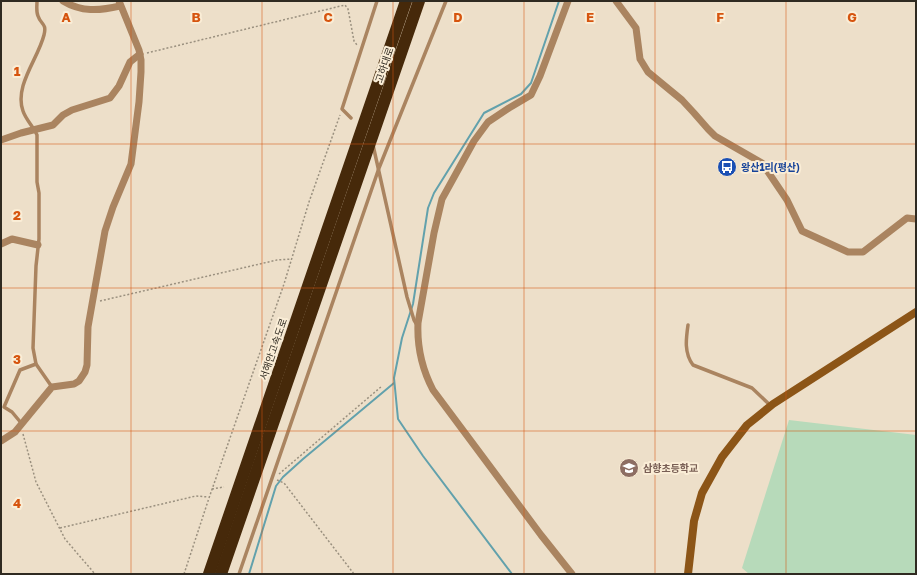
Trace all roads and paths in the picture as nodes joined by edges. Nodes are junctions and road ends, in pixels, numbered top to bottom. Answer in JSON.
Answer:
{"nodes":[{"id":1,"x":37,"y":1,"type":"edge"},
{"id":2,"x":62,"y":1,"type":"edge"},
{"id":3,"x":377,"y":1,"type":"edge"},
{"id":4,"x":400,"y":1,"type":"edge"},
{"id":5,"x":406,"y":1,"type":"edge"},
{"id":6,"x":419,"y":1,"type":"edge"},
{"id":7,"x":424,"y":1,"type":"edge"},
{"id":8,"x":446,"y":1,"type":"edge"},
{"id":9,"x":568,"y":1,"type":"edge"},
{"id":10,"x":616,"y":1,"type":"edge"},
{"id":11,"x":119,"y":3,"type":"edge"},
{"id":12,"x":362,"y":50,"type":"junction"},
{"id":13,"x":140,"y":54,"type":"junction"},
{"id":14,"x":342,"y":109,"type":"junction"},
{"id":15,"x":350,"y":118,"type":"dead end"},
{"id":16,"x":34,"y":130,"type":"junction"},
{"id":17,"x":368,"y":138,"type":"junction"},
{"id":18,"x":1,"y":140,"type":"edge"},
{"id":19,"x":379,"y":168,"type":"junction"},
{"id":20,"x":916,"y":219,"type":"edge"},
{"id":21,"x":1,"y":244,"type":"edge"},
{"id":22,"x":38,"y":245,"type":"junction"},
{"id":23,"x":292,"y":260,"type":"junction"},
{"id":24,"x":93,"y":302,"type":"junction"},
{"id":25,"x":916,"y":312,"type":"edge"},
{"id":26,"x":418,"y":325,"type":"junction"},
{"id":27,"x":688,"y":325,"type":"dead end"},
{"id":28,"x":36,"y":364,"type":"junction"},
{"id":29,"x":382,"y":386,"type":"dead end"},
{"id":30,"x":52,"y":388,"type":"junction"},
{"id":31,"x":771,"y":406,"type":"junction"},
{"id":32,"x":21,"y":425,"type":"junction"},
{"id":33,"x":1,"y":441,"type":"edge"},
{"id":34,"x":271,"y":480,"type":"junction"},
{"id":35,"x":224,"y":487,"type":"dead end"},
{"id":36,"x":212,"y":489,"type":"junction"},
{"id":37,"x":209,"y":498,"type":"junction"},
{"id":38,"x":60,"y":528,"type":"junction"},
{"id":39,"x":95,"y":574,"type":"edge"},
{"id":40,"x":184,"y":574,"type":"edge"},
{"id":41,"x":209,"y":574,"type":"edge"},
{"id":42,"x":221,"y":574,"type":"edge"},
{"id":43,"x":240,"y":574,"type":"edge"},
{"id":44,"x":354,"y":574,"type":"edge"},
{"id":45,"x":572,"y":574,"type":"edge"},
{"id":46,"x":688,"y":574,"type":"edge"}],
"edges":[{"from":1,"to":16,"type":"lane"},
{"from":2,"to":11,"type":"street"},
{"from":3,"to":12,"type":"lane"},
{"from":4,"to":17,"type":"highway"},
{"from":5,"to":17,"type":"highway","name":"고하대로"},
{"from":6,"to":17,"type":"highway","name":"고하대로"},
{"from":7,"to":17,"type":"highway"},
{"from":8,"to":19,"type":"lane"},
{"from":9,"to":26,"type":"street"},
{"from":10,"to":20,"type":"street"},
{"from":11,"to":13,"type":"street"},
{"from":12,"to":13,"type":"path"},
{"from":12,"to":14,"type":"lane"},
{"from":13,"to":16,"type":"street"},
{"from":13,"to":24,"type":"street"},
{"from":14,"to":15,"type":"lane"},
{"from":14,"to":23,"type":"path"},
{"from":16,"to":18,"type":"street"},
{"from":16,"to":22,"type":"lane"},
{"from":17,"to":19,"type":"lane"},
{"from":17,"to":41,"type":"highway","name":"서해안고속도로"},
{"from":17,"to":42,"type":"highway"},
{"from":19,"to":26,"type":"lane"},
{"from":19,"to":34,"type":"lane"},
{"from":21,"to":22,"type":"street"},
{"from":22,"to":28,"type":"lane"},
{"from":23,"to":24,"type":"path"},
{"from":23,"to":36,"type":"path"},
{"from":24,"to":30,"type":"street"},
{"from":25,"to":31,"type":"main road"},
{"from":26,"to":45,"type":"street"},
{"from":27,"to":31,"type":"lane"},
{"from":28,"to":30,"type":"lane"},
{"from":28,"to":32,"type":"lane"},
{"from":29,"to":34,"type":"path"},
{"from":30,"to":32,"type":"street"},
{"from":31,"to":46,"type":"main road"},
{"from":32,"to":33,"type":"street"},
{"from":32,"to":38,"type":"path"},
{"from":34,"to":43,"type":"lane"},
{"from":34,"to":44,"type":"path"},
{"from":35,"to":36,"type":"path"},
{"from":36,"to":37,"type":"path"},
{"from":37,"to":38,"type":"path"},
{"from":37,"to":40,"type":"path"},
{"from":38,"to":39,"type":"path"}]}
